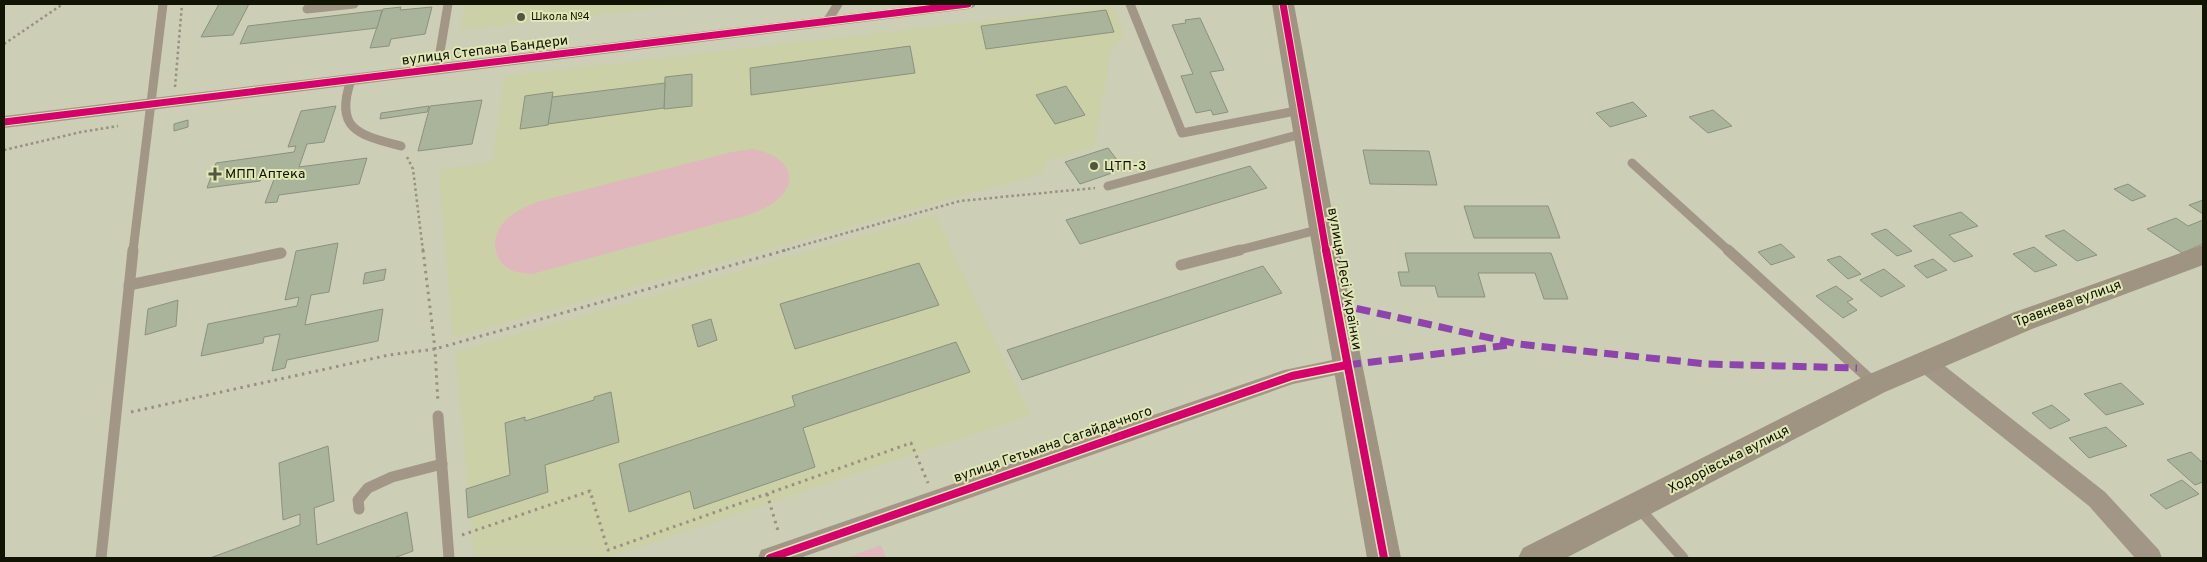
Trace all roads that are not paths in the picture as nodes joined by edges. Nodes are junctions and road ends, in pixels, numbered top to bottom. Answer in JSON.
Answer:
{"nodes":[{"id":1,"x":163,"y":4,"type":"edge"},
{"id":2,"x":354,"y":4,"type":"edge"},
{"id":3,"x":448,"y":4,"type":"edge"},
{"id":4,"x":838,"y":4,"type":"edge"},
{"id":5,"x":968,"y":4,"type":"edge"},
{"id":6,"x":1130,"y":4,"type":"edge"},
{"id":7,"x":1283,"y":4,"type":"edge"},
{"id":8,"x":307,"y":9,"type":"dead end"},
{"id":9,"x":828,"y":20,"type":"junction"},
{"id":10,"x":438,"y":70,"type":"junction"},
{"id":11,"x":352,"y":80,"type":"junction"},
{"id":12,"x":152,"y":102,"type":"junction"},
{"id":13,"x":1303,"y":121,"type":"junction"},
{"id":14,"x":4,"y":122,"type":"edge"},
{"id":15,"x":401,"y":146,"type":"road end"},
{"id":16,"x":1632,"y":164,"type":"dead end"},
{"id":17,"x":1108,"y":186,"type":"road end"},
{"id":18,"x":1322,"y":228,"type":"junction"},
{"id":19,"x":281,"y":253,"type":"dead end"},
{"id":20,"x":2203,"y":255,"type":"edge"},
{"id":21,"x":1181,"y":265,"type":"dead end"},
{"id":22,"x":129,"y":285,"type":"junction"},
{"id":23,"x":1930,"y":360,"type":"junction"},
{"id":24,"x":1347,"y":365,"type":"junction"},
{"id":25,"x":1875,"y":384,"type":"junction"},
{"id":26,"x":438,"y":416,"type":"road end"},
{"id":27,"x":442,"y":464,"type":"junction"},
{"id":28,"x":1638,"y":507,"type":"junction"},
{"id":29,"x":359,"y":509,"type":"dead end"},
{"id":30,"x":777,"y":556,"type":"edge"},
{"id":31,"x":101,"y":558,"type":"edge"},
{"id":32,"x":449,"y":558,"type":"edge"},
{"id":33,"x":1384,"y":558,"type":"edge"},
{"id":34,"x":1536,"y":558,"type":"edge"},
{"id":35,"x":1683,"y":558,"type":"edge"},
{"id":36,"x":2150,"y":558,"type":"edge"}],
"edges":[{"from":1,"to":12,"type":"lane"},
{"from":2,"to":8,"type":"lane"},
{"from":3,"to":10,"type":"lane"},
{"from":4,"to":9,"type":"lane"},
{"from":5,"to":9,"type":"street","name":"вулиця Степана Бандери"},
{"from":6,"to":13,"type":"lane"},
{"from":7,"to":13,"type":"main road","name":"вулиця Лесі Українки"},
{"from":9,"to":10,"type":"street","name":"вулиця Степана Бандери"},
{"from":10,"to":11,"type":"street","name":"вулиця Степана Бандери"},
{"from":11,"to":12,"type":"street","name":"вулиця Степана Бандери"},
{"from":11,"to":15,"type":"lane"},
{"from":12,"to":14,"type":"street","name":"вулиця Степана Бандери"},
{"from":12,"to":22,"type":"lane"},
{"from":13,"to":17,"type":"lane"},
{"from":13,"to":18,"type":"main road","name":"вулиця Лесі Українки"},
{"from":16,"to":25,"type":"lane"},
{"from":18,"to":21,"type":"lane"},
{"from":18,"to":24,"type":"main road","name":"вулиця Лесі Українки"},
{"from":19,"to":22,"type":"lane"},
{"from":20,"to":23,"type":"main road","name":"Травнева вулиця"},
{"from":22,"to":31,"type":"lane"},
{"from":23,"to":25,"type":"main road","name":"Ходорівська вулиця"},
{"from":23,"to":36,"type":"street"},
{"from":24,"to":30,"type":"street","name":"вулиця Гетьмана Сагайдачного"},
{"from":24,"to":33,"type":"main road","name":"вулиця Лесі Українки"},
{"from":25,"to":28,"type":"main road","name":"Ходорівська вулиця"},
{"from":26,"to":27,"type":"lane"},
{"from":27,"to":29,"type":"lane"},
{"from":27,"to":32,"type":"lane"},
{"from":28,"to":34,"type":"main road","name":"Ходорівська вулиця"},
{"from":28,"to":35,"type":"lane"}]}
